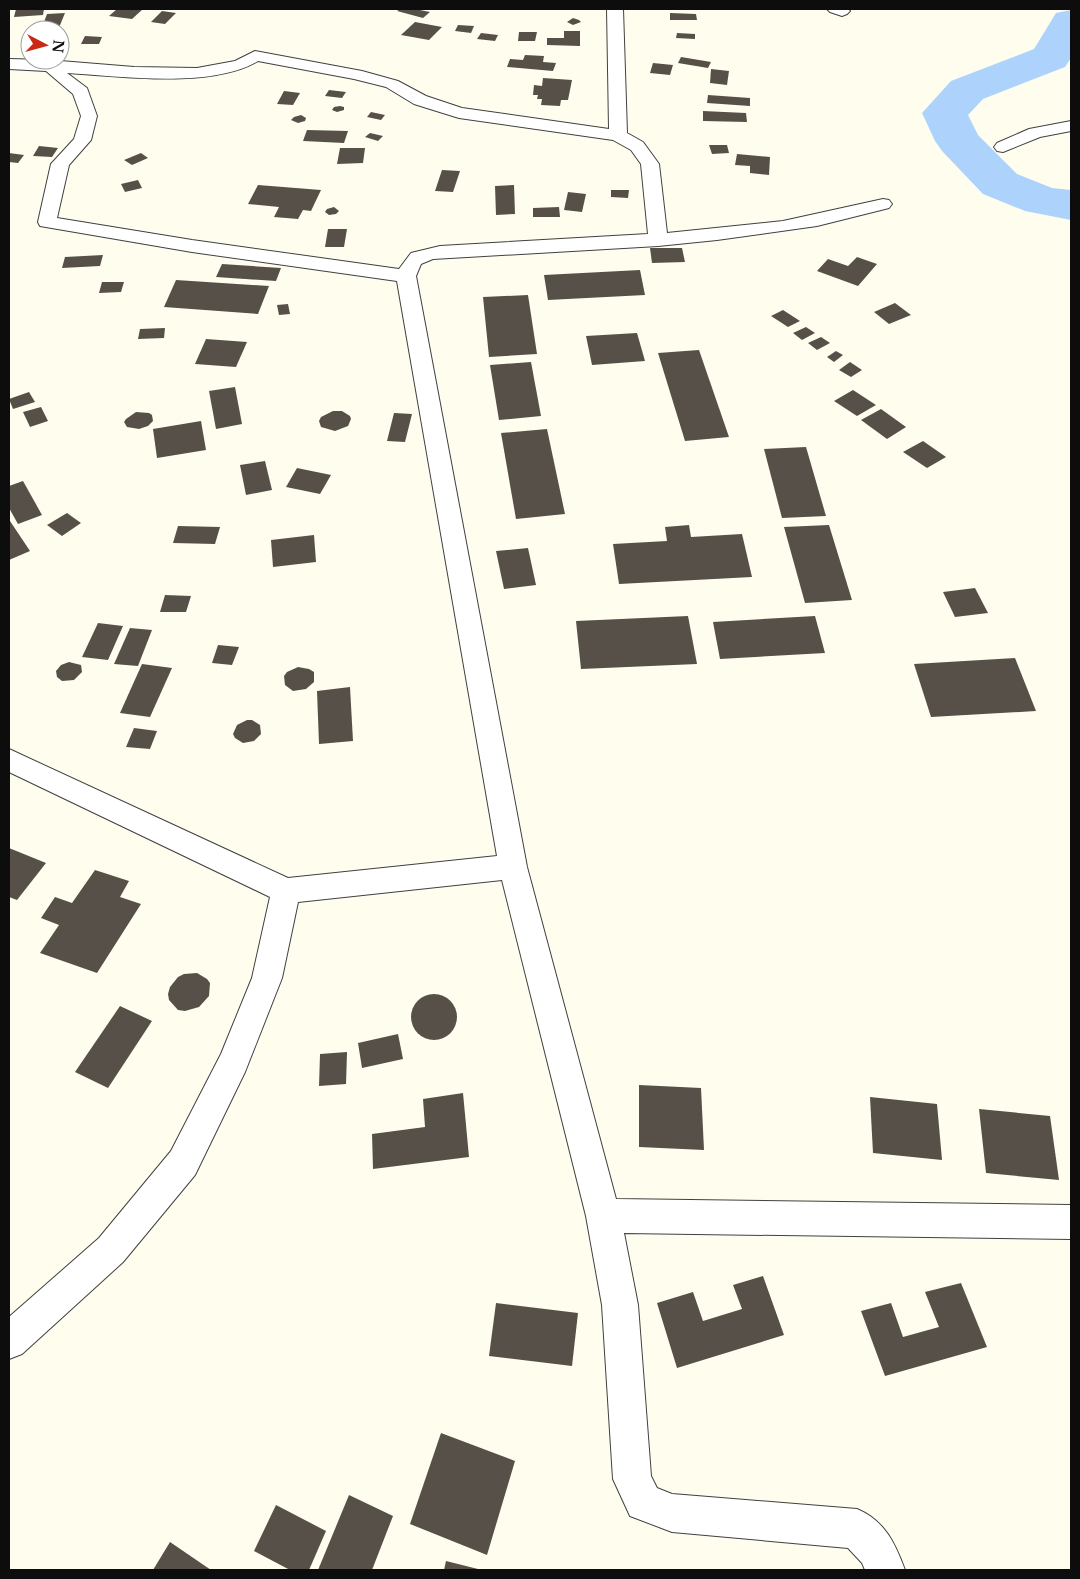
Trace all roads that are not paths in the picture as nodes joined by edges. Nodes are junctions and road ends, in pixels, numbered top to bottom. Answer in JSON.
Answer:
{"nodes":[{"id":1,"x":615,"y":9,"type":"edge"},
{"id":2,"x":70,"y":67,"type":"edge"},
{"id":3,"x":54,"y":70,"type":"edge"},
{"id":4,"x":1071,"y":126,"type":"edge"},
{"id":5,"x":618,"y":135,"type":"junction"},
{"id":6,"x":1003,"y":147,"type":"dead end"},
{"id":7,"x":883,"y":204,"type":"dead end"},
{"id":8,"x":658,"y":240,"type":"junction"},
{"id":9,"x":406,"y":276,"type":"junction"},
{"id":10,"x":9,"y":760,"type":"edge"},
{"id":11,"x":513,"y":867,"type":"junction"},
{"id":12,"x":286,"y":891,"type":"junction"},
{"id":13,"x":603,"y":1216,"type":"junction"},
{"id":14,"x":1071,"y":1222,"type":"edge"},
{"id":15,"x":9,"y":1341,"type":"edge"},
{"id":16,"x":885,"y":1570,"type":"edge"}],
"edges":[{"from":1,"to":5,"type":"street"},
{"from":2,"to":5,"type":"street"},
{"from":3,"to":9,"type":"street"},
{"from":4,"to":6,"type":"street"},
{"from":5,"to":8,"type":"street"},
{"from":7,"to":8,"type":"street"},
{"from":8,"to":9,"type":"street"},
{"from":9,"to":11,"type":"street"},
{"from":10,"to":12,"type":"street"},
{"from":11,"to":12,"type":"street"},
{"from":11,"to":13,"type":"street"},
{"from":12,"to":15,"type":"street"},
{"from":13,"to":14,"type":"street"},
{"from":13,"to":16,"type":"street"}]}
